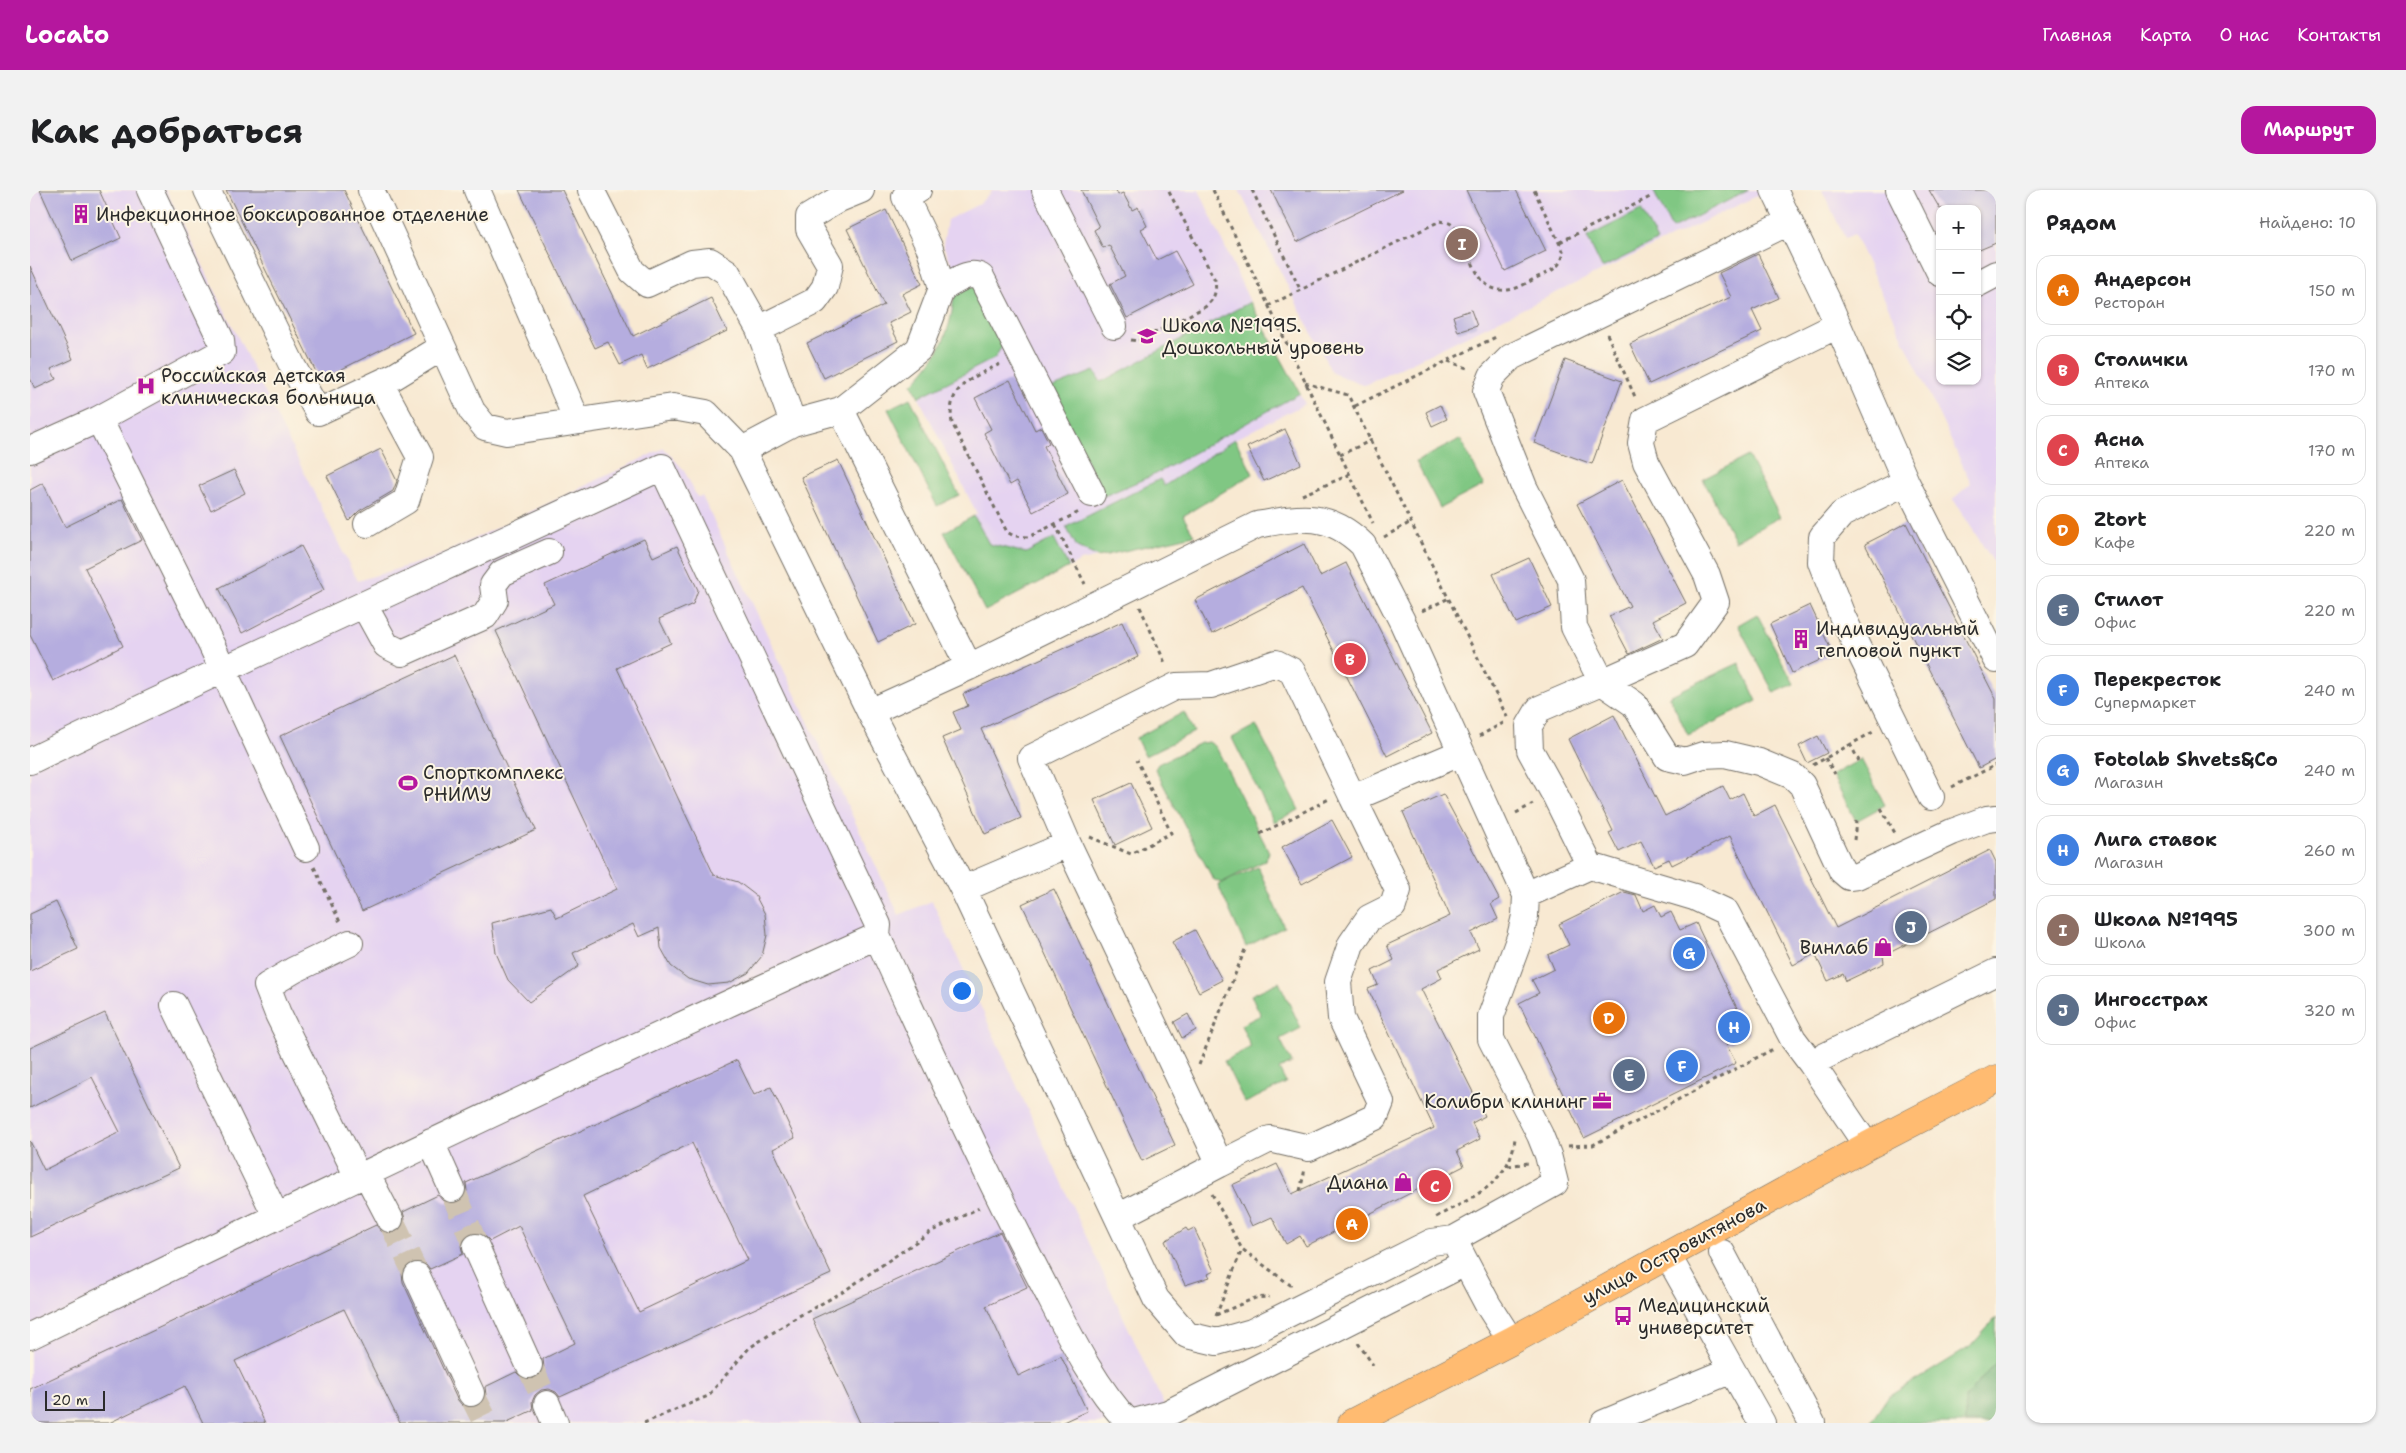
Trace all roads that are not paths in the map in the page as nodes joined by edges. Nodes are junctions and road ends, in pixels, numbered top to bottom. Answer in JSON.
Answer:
{"nodes":[{"id":1,"x":150,"y":190,"type":"edge"},
{"id":2,"x":207,"y":190,"type":"edge"},
{"id":3,"x":371,"y":190,"type":"edge"},
{"id":4,"x":477,"y":190,"type":"edge"},
{"id":5,"x":591,"y":190,"type":"edge"},
{"id":6,"x":861,"y":190,"type":"edge"},
{"id":7,"x":918,"y":190,"type":"edge"},
{"id":8,"x":1045,"y":190,"type":"edge"},
{"id":9,"x":1774,"y":190,"type":"edge"},
{"id":10,"x":1899,"y":190,"type":"edge"},
{"id":11,"x":1789,"y":222,"type":"junction"},
{"id":12,"x":1936,"y":265,"type":"edge"},
{"id":13,"x":1996,"y":274,"type":"edge"},
{"id":14,"x":1981,"y":282,"type":"edge"},
{"id":15,"x":942,"y":288,"type":"junction"},
{"id":16,"x":1838,"y":325,"type":"junction"},
{"id":17,"x":1114,"y":326,"type":"road end"},
{"id":18,"x":758,"y":329,"type":"junction"},
{"id":19,"x":441,"y":348,"type":"junction"},
{"id":20,"x":380,"y":383,"type":"junction"},
{"id":21,"x":841,"y":410,"type":"junction"},
{"id":22,"x":99,"y":419,"type":"junction"},
{"id":23,"x":577,"y":420,"type":"junction"},
{"id":24,"x":793,"y":423,"type":"junction"},
{"id":25,"x":30,"y":450,"type":"edge"},
{"id":26,"x":742,"y":450,"type":"junction"},
{"id":27,"x":1906,"y":482,"type":"junction"},
{"id":28,"x":1092,"y":494,"type":"road end"},
{"id":29,"x":367,"y":524,"type":"dead end"},
{"id":30,"x":549,"y":552,"type":"dead end"},
{"id":31,"x":364,"y":605,"type":"junction"},
{"id":32,"x":1996,"y":660,"type":"edge"},
{"id":33,"x":969,"y":667,"type":"junction"},
{"id":34,"x":222,"y":668,"type":"junction"},
{"id":35,"x":1602,"y":682,"type":"junction"},
{"id":36,"x":870,"y":712,"type":"junction"},
{"id":37,"x":1471,"y":741,"type":"junction"},
{"id":38,"x":30,"y":761,"type":"edge"},
{"id":39,"x":1351,"y":794,"type":"junction"},
{"id":40,"x":1931,"y":797,"type":"road end"},
{"id":41,"x":1996,"y":818,"type":"edge"},
{"id":42,"x":1068,"y":844,"type":"junction"},
{"id":43,"x":306,"y":848,"type":"road end"},
{"id":44,"x":1590,"y":866,"type":"junction"},
{"id":45,"x":963,"y":889,"type":"junction"},
{"id":46,"x":1526,"y":895,"type":"junction"},
{"id":47,"x":877,"y":936,"type":"junction"},
{"id":48,"x":350,"y":943,"type":"road end"},
{"id":49,"x":1996,"y":972,"type":"edge"},
{"id":50,"x":174,"y":1005,"type":"dead end"},
{"id":51,"x":1811,"y":1063,"type":"junction"},
{"id":52,"x":1996,"y":1079,"type":"edge"},
{"id":53,"x":431,"y":1142,"type":"junction"},
{"id":54,"x":1867,"y":1146,"type":"junction"},
{"id":55,"x":1211,"y":1169,"type":"junction"},
{"id":56,"x":362,"y":1175,"type":"junction"},
{"id":57,"x":452,"y":1189,"type":"tunnel mouth"},
{"id":58,"x":276,"y":1216,"type":"junction"},
{"id":59,"x":1118,"y":1217,"type":"junction"},
{"id":60,"x":390,"y":1219,"type":"tunnel mouth"},
{"id":61,"x":1454,"y":1239,"type":"junction"},
{"id":62,"x":476,"y":1247,"type":"tunnel mouth"},
{"id":63,"x":1722,"y":1253,"type":"dead end"},
{"id":64,"x":1668,"y":1256,"type":"junction"},
{"id":65,"x":1464,"y":1263,"type":"junction"},
{"id":66,"x":417,"y":1276,"type":"tunnel mouth"},
{"id":67,"x":1252,"y":1332,"type":"junction"},
{"id":68,"x":30,"y":1336,"type":"edge"},
{"id":69,"x":1511,"y":1340,"type":"junction"},
{"id":70,"x":1269,"y":1361,"type":"junction"},
{"id":71,"x":529,"y":1365,"type":"tunnel mouth"},
{"id":72,"x":1732,"y":1370,"type":"junction"},
{"id":73,"x":471,"y":1393,"type":"tunnel mouth"},
{"id":74,"x":1130,"y":1423,"type":"edge"},
{"id":75,"x":1352,"y":1423,"type":"edge"},
{"id":76,"x":1604,"y":1423,"type":"edge"},
{"id":77,"x":1762,"y":1423,"type":"edge"},
{"id":78,"x":1812,"y":1423,"type":"edge"}],
"edges":[{"from":1,"to":22,"type":"lane"},
{"from":2,"to":20,"type":"lane"},
{"from":3,"to":19,"type":"lane"},
{"from":4,"to":23,"type":"lane"},
{"from":5,"to":18,"type":"lane"},
{"from":6,"to":18,"type":"lane"},
{"from":7,"to":15,"type":"lane"},
{"from":8,"to":17,"type":"lane"},
{"from":9,"to":11,"type":"lane"},
{"from":10,"to":12,"type":"lane"},
{"from":11,"to":16,"type":"lane"},
{"from":11,"to":35,"type":"lane"},
{"from":13,"to":14,"type":"lane"},
{"from":15,"to":21,"type":"lane"},
{"from":15,"to":28,"type":"lane"},
{"from":16,"to":27,"type":"lane"},
{"from":16,"to":35,"type":"lane"},
{"from":18,"to":24,"type":"lane"},
{"from":19,"to":20,"type":"lane"},
{"from":19,"to":23,"type":"lane"},
{"from":20,"to":29,"type":"lane"},
{"from":21,"to":24,"type":"lane"},
{"from":21,"to":33,"type":"lane"},
{"from":22,"to":25,"type":"lane"},
{"from":22,"to":34,"type":"lane"},
{"from":23,"to":26,"type":"lane"},
{"from":24,"to":26,"type":"lane"},
{"from":26,"to":36,"type":"lane"},
{"from":27,"to":32,"type":"lane"},
{"from":27,"to":40,"type":"lane"},
{"from":30,"to":31,"type":"lane"},
{"from":31,"to":34,"type":"lane"},
{"from":31,"to":47,"type":"lane"},
{"from":33,"to":36,"type":"lane"},
{"from":33,"to":37,"type":"lane"},
{"from":34,"to":38,"type":"lane"},
{"from":34,"to":43,"type":"lane"},
{"from":35,"to":41,"type":"lane"},
{"from":35,"to":44,"type":"lane"},
{"from":36,"to":45,"type":"lane"},
{"from":37,"to":39,"type":"lane"},
{"from":37,"to":46,"type":"lane"},
{"from":39,"to":42,"type":"lane"},
{"from":39,"to":55,"type":"lane"},
{"from":42,"to":45,"type":"lane"},
{"from":42,"to":55,"type":"lane"},
{"from":44,"to":46,"type":"lane"},
{"from":44,"to":51,"type":"lane"},
{"from":45,"to":59,"type":"lane"},
{"from":46,"to":61,"type":"lane"},
{"from":47,"to":53,"type":"lane"},
{"from":47,"to":74,"type":"lane"},
{"from":48,"to":56,"type":"lane"},
{"from":49,"to":51,"type":"lane"},
{"from":50,"to":58,"type":"lane"},
{"from":51,"to":54,"type":"lane"},
{"from":52,"to":54,"type":"main road","name":"улица Островитянова"},
{"from":53,"to":56,"type":"lane"},
{"from":53,"to":57,"type":"lane"},
{"from":54,"to":64,"type":"main road","name":"улица Островитянова"},
{"from":55,"to":59,"type":"lane"},
{"from":56,"to":58,"type":"lane"},
{"from":56,"to":60,"type":"lane"},
{"from":58,"to":68,"type":"lane"},
{"from":59,"to":67,"type":"lane"},
{"from":61,"to":65,"type":"lane"},
{"from":61,"to":67,"type":"lane"},
{"from":62,"to":71,"type":"lane"},
{"from":63,"to":78,"type":"lane"},
{"from":64,"to":69,"type":"main road","name":"улица Островитянова"},
{"from":64,"to":72,"type":"lane"},
{"from":65,"to":69,"type":"lane"},
{"from":65,"to":70,"type":"lane"},
{"from":66,"to":73,"type":"lane"},
{"from":67,"to":70,"type":"lane"},
{"from":69,"to":75,"type":"main road","name":"улица Островитянова"},
{"from":70,"to":74,"type":"lane"},
{"from":72,"to":76,"type":"lane"},
{"from":72,"to":77,"type":"lane"}]}
